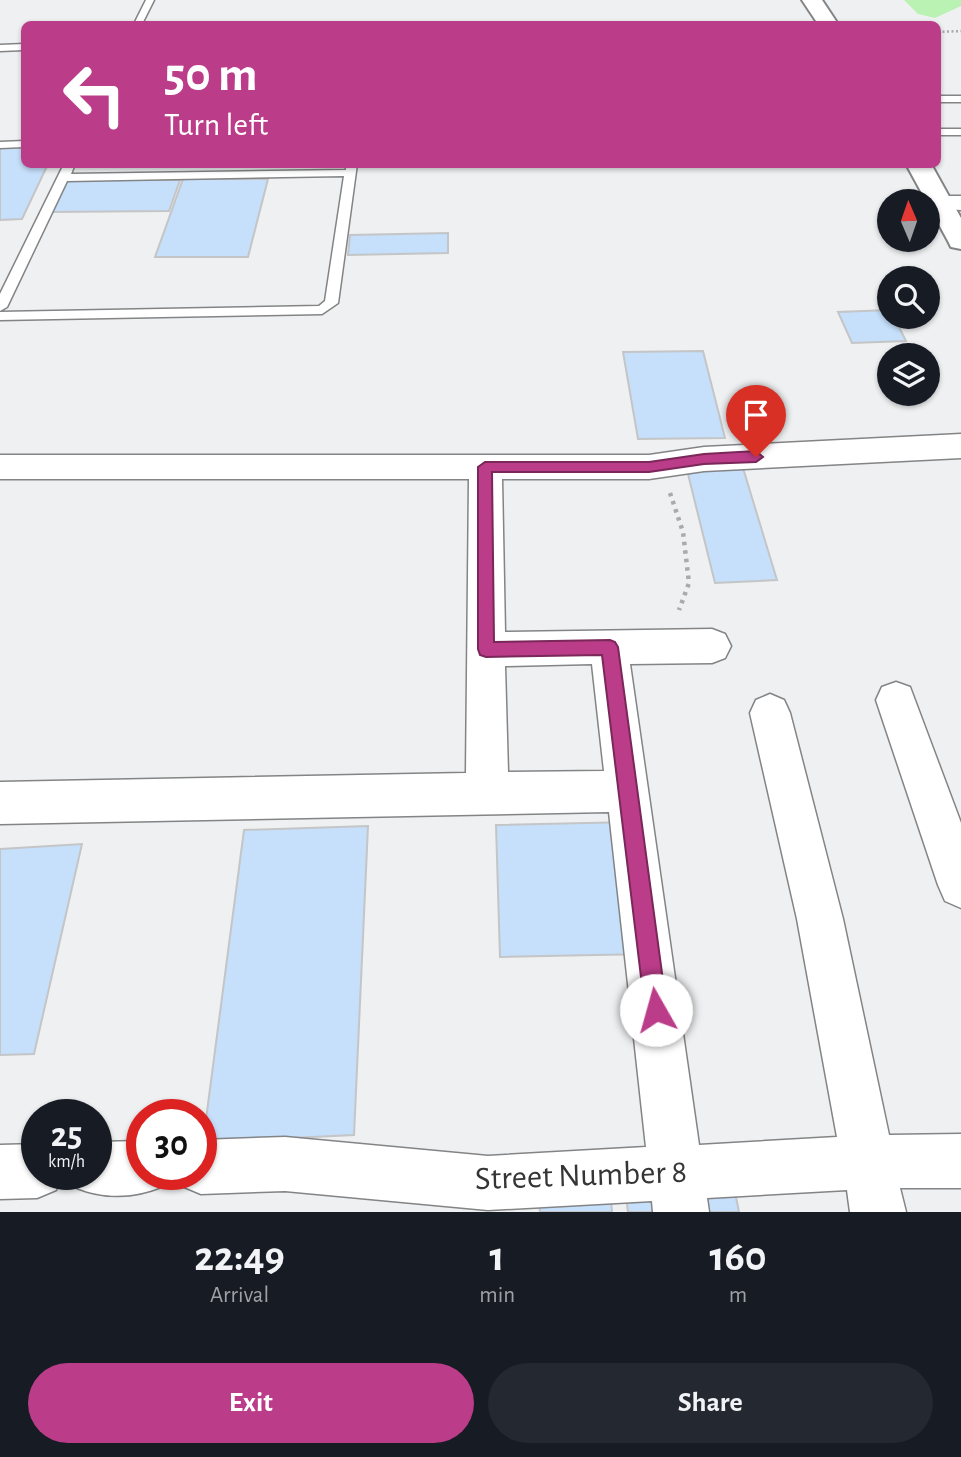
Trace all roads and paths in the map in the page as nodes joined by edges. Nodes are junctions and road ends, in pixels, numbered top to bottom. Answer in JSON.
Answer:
{"nodes":[{"id":1,"x":150,"y":0,"type":"edge"},
{"id":2,"x":812,"y":0,"type":"edge"},
{"id":3,"x":140,"y":21,"type":"edge"},
{"id":4,"x":826,"y":21,"type":"edge"},
{"id":5,"x":941,"y":32,"type":"edge"},
{"id":6,"x":961,"y":32,"type":"edge"},
{"id":7,"x":21,"y":47,"type":"edge"},
{"id":8,"x":0,"y":48,"type":"edge"},
{"id":9,"x":941,"y":99,"type":"edge"},
{"id":10,"x":961,"y":99,"type":"edge"},
{"id":11,"x":941,"y":132,"type":"edge"},
{"id":12,"x":961,"y":132,"type":"edge"},
{"id":13,"x":21,"y":144,"type":"edge"},
{"id":14,"x":0,"y":145,"type":"edge"},
{"id":15,"x":68,"y":168,"type":"edge"},
{"id":16,"x":921,"y":168,"type":"edge"},
{"id":17,"x":351,"y":169,"type":"edge"},
{"id":18,"x":63,"y":178,"type":"junction"},
{"id":19,"x":951,"y":203,"type":"edge"},
{"id":20,"x":961,"y":242,"type":"edge"},
{"id":21,"x":7,"y":280,"type":"edge"},
{"id":22,"x":0,"y":307,"type":"edge"},
{"id":23,"x":0,"y":316,"type":"edge"},
{"id":24,"x":961,"y":446,"type":"edge"},
{"id":25,"x":0,"y":467,"type":"edge"},
{"id":26,"x":485,"y":467,"type":"junction"},
{"id":27,"x":649,"y":467,"type":"junction"},
{"id":28,"x":712,"y":646,"type":"dead end"},
{"id":29,"x":610,"y":647,"type":"junction"},
{"id":30,"x":666,"y":647,"type":"junction"},
{"id":31,"x":486,"y":649,"type":"junction"},
{"id":32,"x":896,"y":700,"type":"dead end"},
{"id":33,"x":770,"y":713,"type":"dead end"},
{"id":34,"x":629,"y":790,"type":"junction"},
{"id":35,"x":487,"y":793,"type":"junction"},
{"id":36,"x":0,"y":803,"type":"edge"},
{"id":37,"x":961,"y":885,"type":"edge"},
{"id":38,"x":961,"y":1161,"type":"edge"},
{"id":39,"x":217,"y":1166,"type":"edge"},
{"id":40,"x":21,"y":1171,"type":"edge"},
{"id":41,"x":0,"y":1172,"type":"edge"},
{"id":42,"x":873,"y":1188,"type":"edge"},
{"id":43,"x":678,"y":1193,"type":"edge"}],
"edges":[{"from":1,"to":3,"type":"lane"},
{"from":2,"to":4,"type":"street"},
{"from":5,"to":6,"type":"path"},
{"from":7,"to":8,"type":"lane"},
{"from":9,"to":10,"type":"lane"},
{"from":11,"to":12,"type":"lane"},
{"from":13,"to":14,"type":"lane"},
{"from":15,"to":18,"type":"lane"},
{"from":16,"to":19,"type":"street"},
{"from":17,"to":18,"type":"lane"},
{"from":17,"to":23,"type":"lane"},
{"from":18,"to":21,"type":"lane"},
{"from":19,"to":20,"type":"street"},
{"from":21,"to":22,"type":"lane"},
{"from":24,"to":27,"type":"street"},
{"from":25,"to":26,"type":"street"},
{"from":26,"to":27,"type":"street"},
{"from":26,"to":31,"type":"street"},
{"from":27,"to":30,"type":"path"},
{"from":28,"to":30,"type":"street"},
{"from":29,"to":30,"type":"street"},
{"from":29,"to":31,"type":"street"},
{"from":29,"to":34,"type":"street"},
{"from":31,"to":35,"type":"street"},
{"from":32,"to":37,"type":"street"},
{"from":33,"to":42,"type":"street"},
{"from":34,"to":35,"type":"street"},
{"from":34,"to":43,"type":"street"},
{"from":35,"to":36,"type":"street"},
{"from":38,"to":42,"type":"street","name":"Street Number 8"},
{"from":39,"to":43,"type":"street","name":"Street Number 8"},
{"from":40,"to":41,"type":"street"},
{"from":42,"to":43,"type":"street","name":"Street Number 8"}]}
